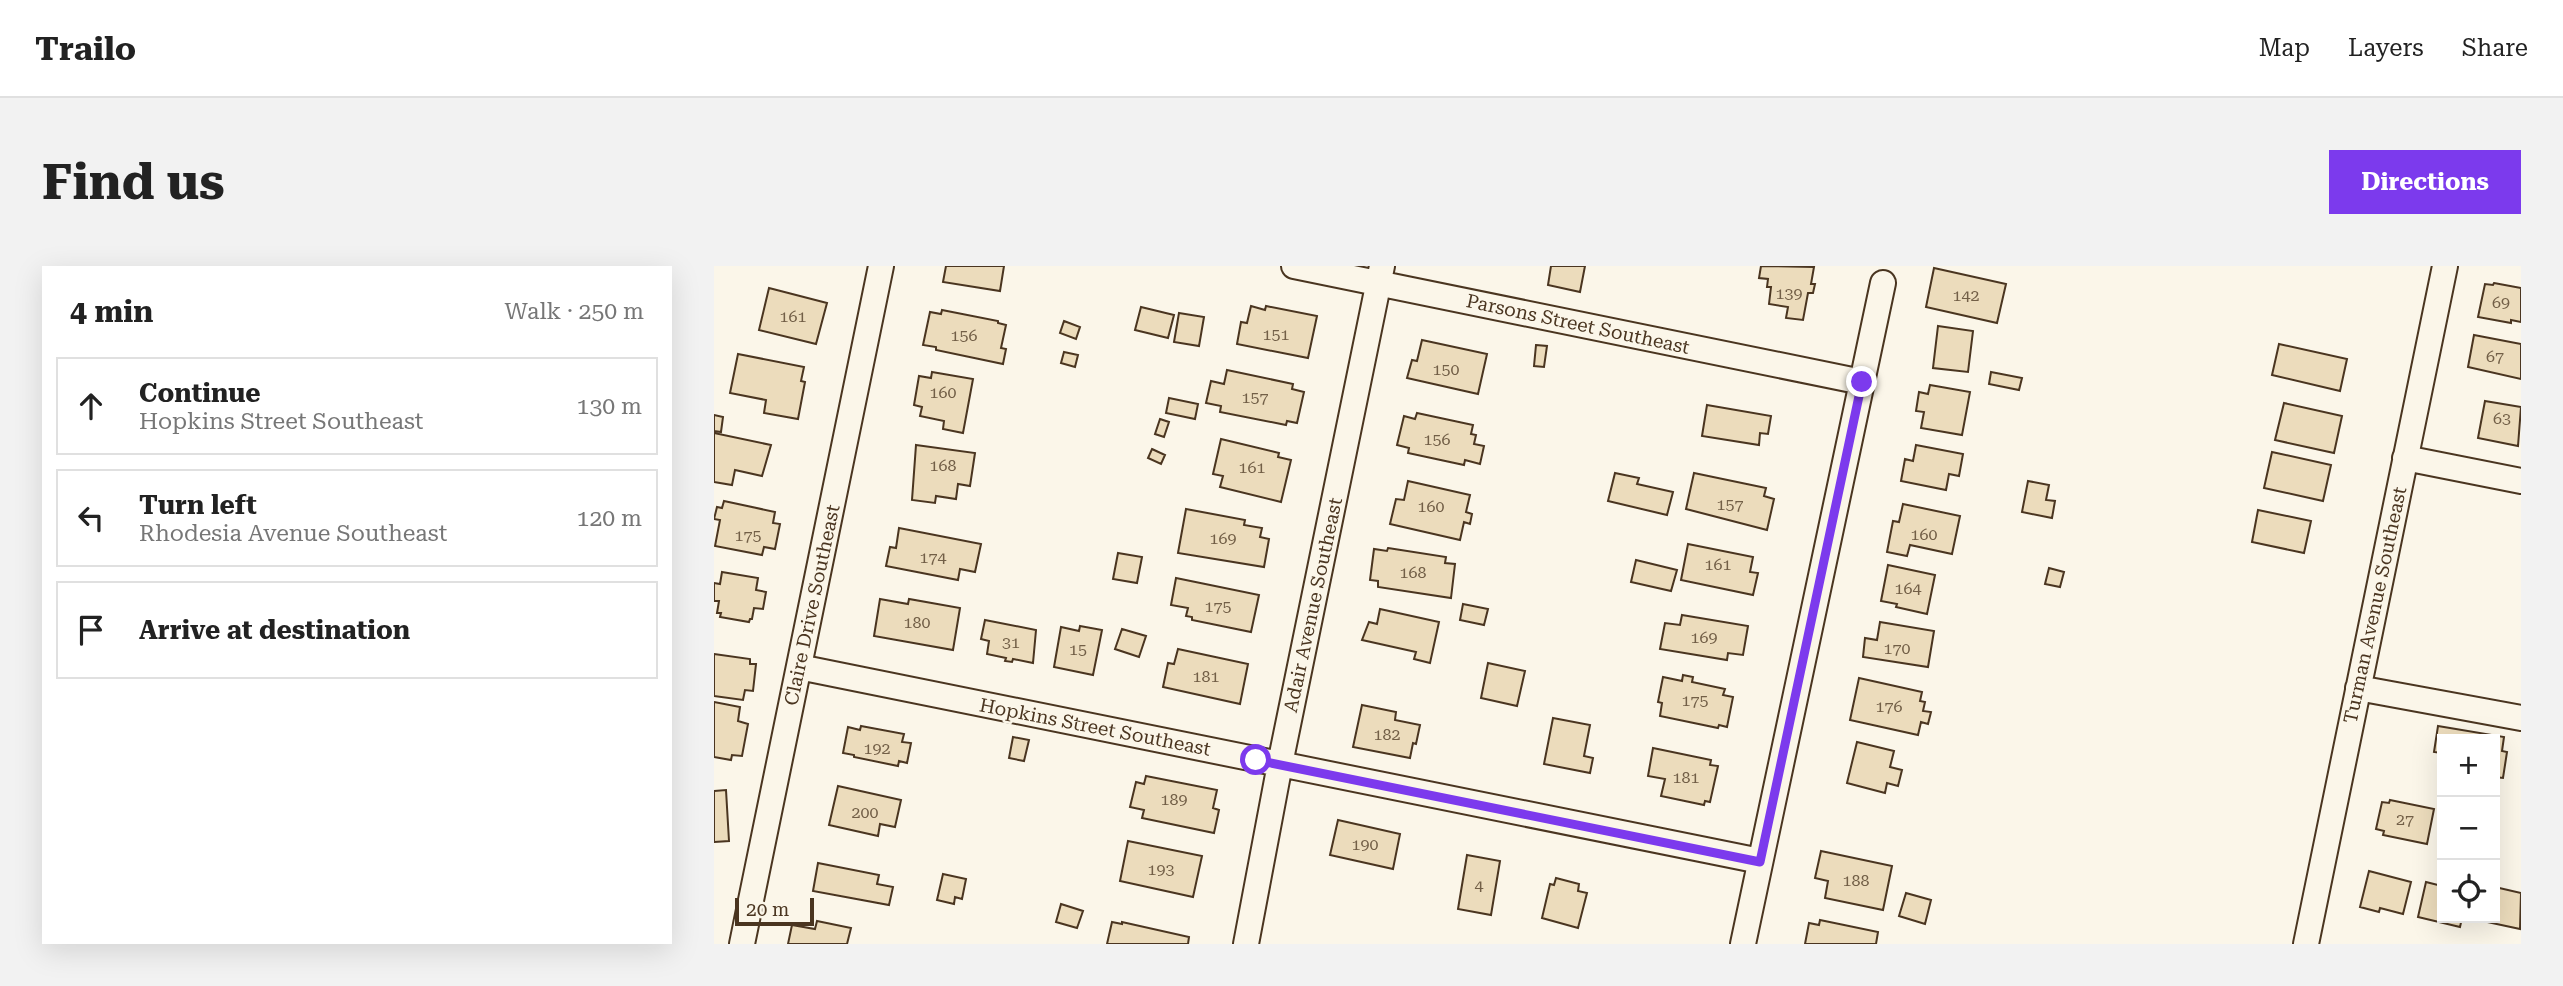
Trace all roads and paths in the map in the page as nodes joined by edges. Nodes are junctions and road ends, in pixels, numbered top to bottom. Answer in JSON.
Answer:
{"nodes":[{"id":1,"x":881,"y":266,"type":"edge"},
{"id":2,"x":1294,"y":266,"type":"edge"},
{"id":3,"x":2445,"y":266,"type":"edge"},
{"id":4,"x":1380,"y":275,"type":"edge"},
{"id":5,"x":1883,"y":283,"type":"dead end"},
{"id":6,"x":1862,"y":382,"type":"junction"},
{"id":7,"x":2405,"y":458,"type":"junction"},
{"id":8,"x":2521,"y":481,"type":"edge"},
{"id":9,"x":799,"y":667,"type":"junction"},
{"id":10,"x":2358,"y":688,"type":"junction"},
{"id":11,"x":2521,"y":718,"type":"edge"},
{"id":12,"x":1280,"y":764,"type":"junction"},
{"id":13,"x":1760,"y":862,"type":"junction"},
{"id":14,"x":742,"y":944,"type":"edge"},
{"id":15,"x":1246,"y":944,"type":"edge"},
{"id":16,"x":1743,"y":944,"type":"edge"},
{"id":17,"x":2306,"y":944,"type":"edge"}],
"edges":[{"from":1,"to":9,"type":"street","name":"Claire Drive Southeast"},
{"from":2,"to":4,"type":"street","name":"Parsons Street Southeast"},
{"from":3,"to":7,"type":"street","name":"Turman Avenue Southeast"},
{"from":4,"to":6,"type":"street","name":"Parsons Street Southeast"},
{"from":4,"to":12,"type":"street","name":"Adair Avenue Southeast"},
{"from":5,"to":6,"type":"street"},
{"from":6,"to":13,"type":"street"},
{"from":7,"to":8,"type":"street"},
{"from":7,"to":10,"type":"street","name":"Turman Avenue Southeast"},
{"from":9,"to":12,"type":"street","name":"Hopkins Street Southeast"},
{"from":9,"to":14,"type":"street","name":"Claire Drive Southeast"},
{"from":10,"to":11,"type":"street"},
{"from":10,"to":17,"type":"street","name":"Turman Avenue Southeast"},
{"from":12,"to":13,"type":"street","name":"Hopkins Street Southeast"},
{"from":12,"to":15,"type":"street","name":"Adair Avenue Southeast"},
{"from":13,"to":16,"type":"street"}]}
